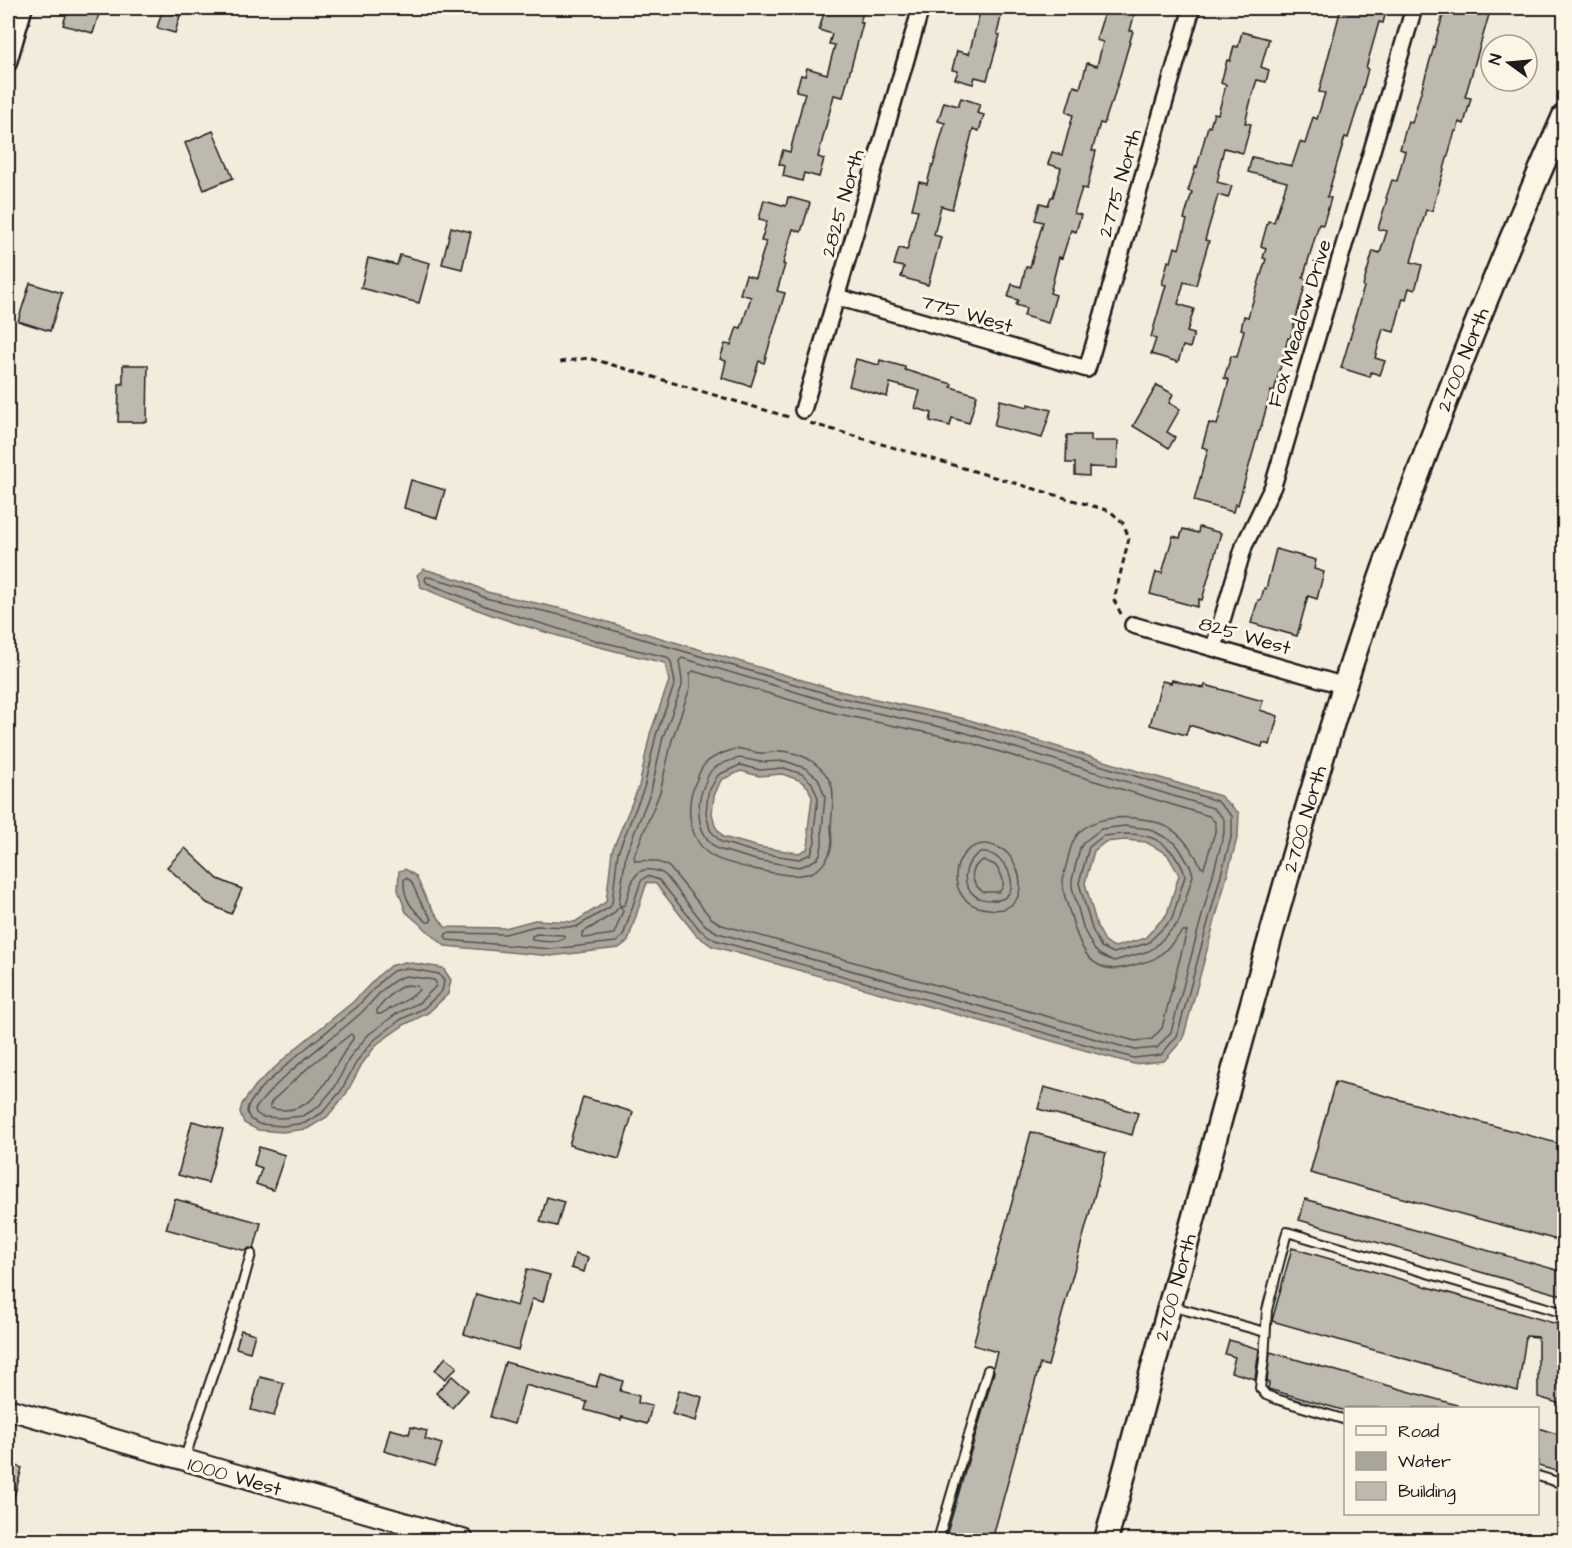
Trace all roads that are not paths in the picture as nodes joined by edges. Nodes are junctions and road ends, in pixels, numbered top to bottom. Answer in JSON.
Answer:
{"nodes":[{"id":1,"x":24,"y":8,"type":"edge"},
{"id":2,"x":921,"y":8,"type":"edge"},
{"id":3,"x":1192,"y":8,"type":"edge"},
{"id":4,"x":1414,"y":8,"type":"edge"},
{"id":5,"x":10,"y":47,"type":"edge"},
{"id":6,"x":8,"y":64,"type":"edge"},
{"id":7,"x":1564,"y":116,"type":"edge"},
{"id":8,"x":837,"y":297,"type":"junction"},
{"id":9,"x":1087,"y":369,"type":"joint"},
{"id":10,"x":803,"y":410,"type":"dead end"},
{"id":11,"x":1133,"y":625,"type":"road end"},
{"id":12,"x":1214,"y":647,"type":"junction"},
{"id":13,"x":1345,"y":686,"type":"junction"},
{"id":14,"x":251,"y":1254,"type":"dead end"},
{"id":15,"x":1170,"y":1306,"type":"junction"},
{"id":16,"x":1564,"y":1313,"type":"edge"},
{"id":17,"x":1265,"y":1332,"type":"junction"},
{"id":18,"x":988,"y":1370,"type":"dead end"},
{"id":19,"x":8,"y":1409,"type":"edge"},
{"id":20,"x":1344,"y":1419,"type":"edge"},
{"id":21,"x":184,"y":1461,"type":"junction"},
{"id":22,"x":1539,"y":1476,"type":"edge"},
{"id":23,"x":1564,"y":1484,"type":"edge"},
{"id":24,"x":463,"y":1540,"type":"edge"},
{"id":25,"x":938,"y":1540,"type":"edge"},
{"id":26,"x":1106,"y":1540,"type":"edge"}],
"edges":[{"from":1,"to":5,"type":"street"},
{"from":2,"to":8,"type":"street","name":"2825 North"},
{"from":3,"to":9,"type":"street","name":"2775 North"},
{"from":4,"to":12,"type":"street","name":"Fox Meadow Drive"},
{"from":5,"to":6,"type":"street"},
{"from":7,"to":13,"type":"main road","name":"2700 North"},
{"from":8,"to":9,"type":"street","name":"775 West"},
{"from":8,"to":10,"type":"street","name":"2825 North"},
{"from":11,"to":12,"type":"street","name":"825 West"},
{"from":12,"to":13,"type":"street","name":"825 West"},
{"from":13,"to":15,"type":"main road","name":"2700 North"},
{"from":14,"to":21,"type":"lane"},
{"from":15,"to":17,"type":"lane"},
{"from":15,"to":26,"type":"main road","name":"2700 North"},
{"from":16,"to":17,"type":"lane"},
{"from":17,"to":20,"type":"lane"},
{"from":18,"to":25,"type":"lane"},
{"from":19,"to":21,"type":"street","name":"1000 West"},
{"from":21,"to":24,"type":"street","name":"1000 West"},
{"from":22,"to":23,"type":"lane"}]}
